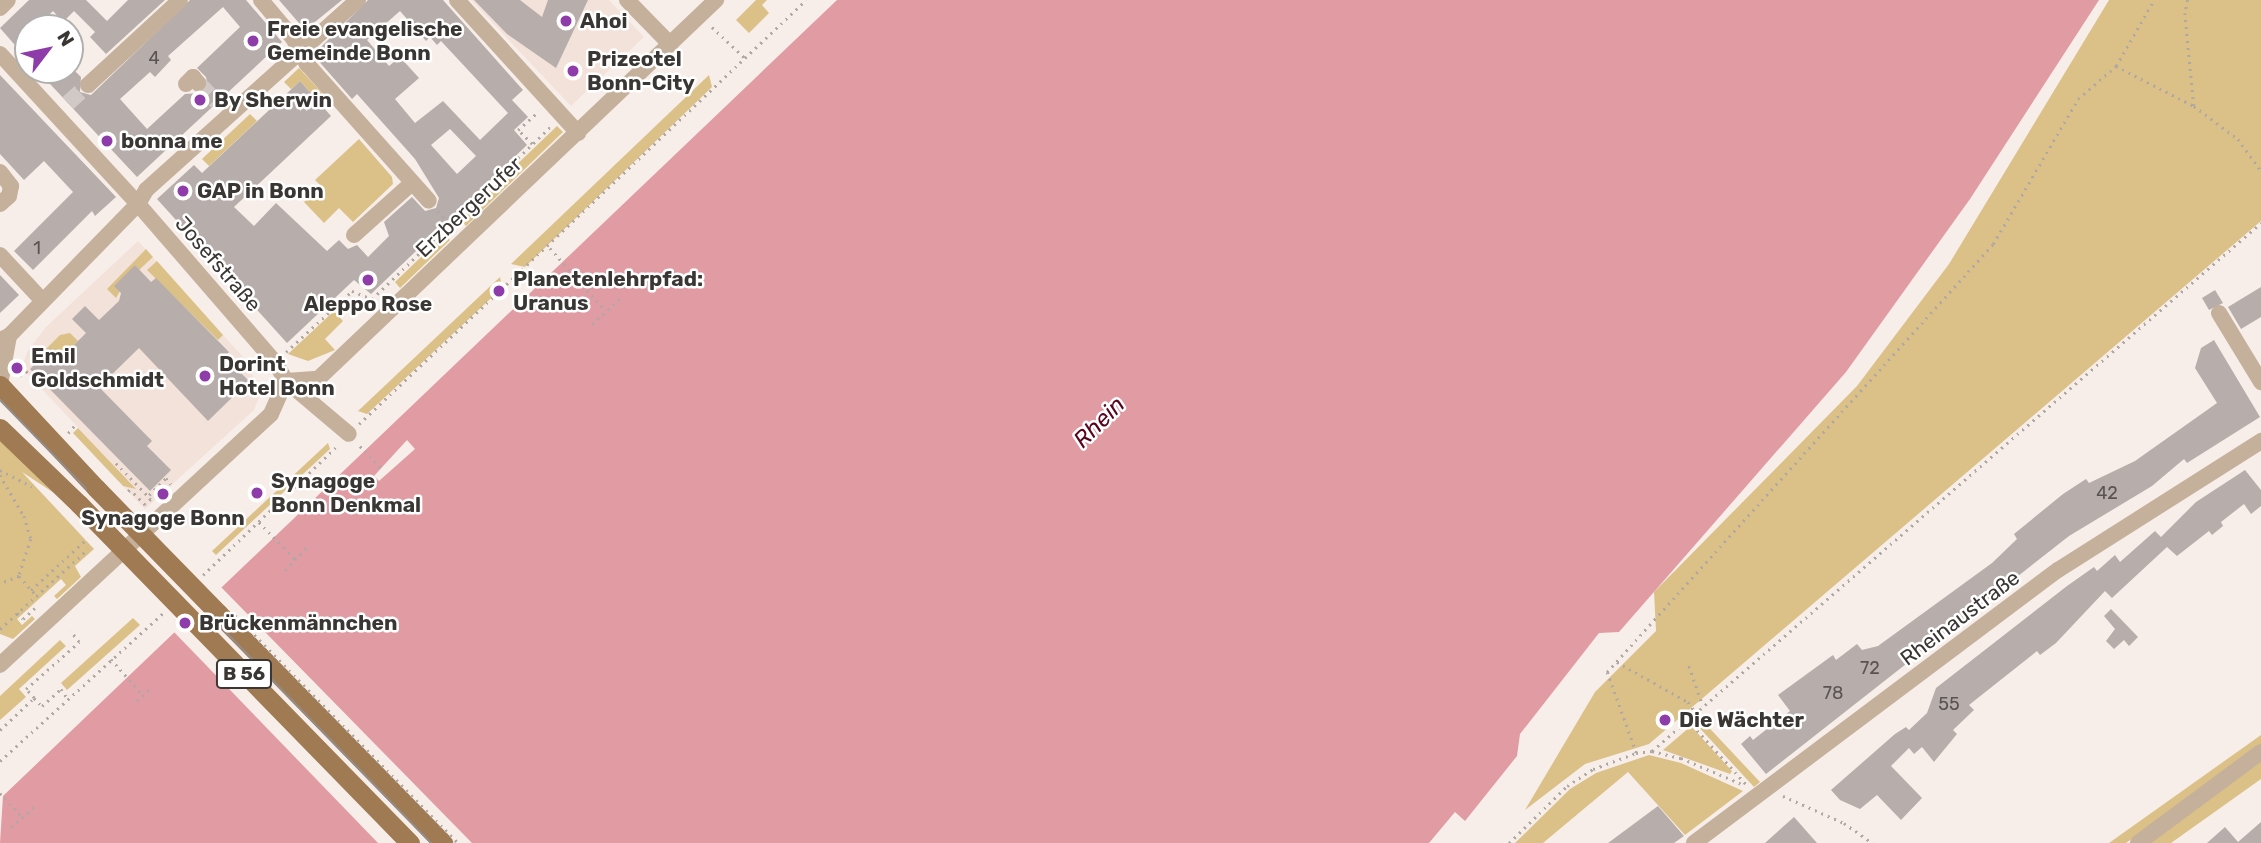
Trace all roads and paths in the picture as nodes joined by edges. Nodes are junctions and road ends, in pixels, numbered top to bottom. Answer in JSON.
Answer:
{"nodes":[{"id":1,"x":8,"y":0,"type":"edge"},
{"id":2,"x":180,"y":0,"type":"edge"},
{"id":3,"x":261,"y":0,"type":"edge"},
{"id":4,"x":358,"y":0,"type":"edge"},
{"id":5,"x":457,"y":0,"type":"edge"},
{"id":6,"x":627,"y":0,"type":"edge"},
{"id":7,"x":716,"y":0,"type":"edge"},
{"id":8,"x":806,"y":0,"type":"edge"},
{"id":9,"x":2154,"y":0,"type":"edge"},
{"id":10,"x":2188,"y":0,"type":"edge"},
{"id":11,"x":0,"y":8,"type":"edge"},
{"id":12,"x":699,"y":16,"type":"junction"},
{"id":13,"x":670,"y":44,"type":"junction"},
{"id":14,"x":300,"y":50,"type":"junction"},
{"id":15,"x":0,"y":54,"type":"edge"},
{"id":16,"x":745,"y":58,"type":"junction"},
{"id":17,"x":2116,"y":66,"type":"junction"},
{"id":18,"x":88,"y":85,"type":"tunnel mouth"},
{"id":19,"x":549,"y":102,"type":"junction"},
{"id":20,"x":2194,"y":106,"type":"junction"},
{"id":21,"x":562,"y":116,"type":"junction"},
{"id":22,"x":578,"y":133,"type":"junction"},
{"id":23,"x":532,"y":144,"type":"junction"},
{"id":24,"x":2261,"y":171,"type":"edge"},
{"id":25,"x":0,"y":173,"type":"edge"},
{"id":26,"x":412,"y":183,"type":"junction"},
{"id":27,"x":429,"y":201,"type":"dead end"},
{"id":28,"x":0,"y":204,"type":"edge"},
{"id":29,"x":138,"y":204,"type":"junction"},
{"id":30,"x":2261,"y":223,"type":"edge"},
{"id":31,"x":354,"y":235,"type":"dead end"},
{"id":32,"x":549,"y":248,"type":"junction"},
{"id":33,"x":0,"y":255,"type":"edge"},
{"id":34,"x":621,"y":298,"type":"dead end"},
{"id":35,"x":42,"y":300,"type":"junction"},
{"id":36,"x":606,"y":311,"type":"junction"},
{"id":37,"x":2219,"y":313,"type":"dead end"},
{"id":38,"x":592,"y":324,"type":"dead end"},
{"id":39,"x":5,"y":338,"type":"edge"},
{"id":40,"x":275,"y":362,"type":"junction"},
{"id":41,"x":286,"y":381,"type":"junction"},
{"id":42,"x":2261,"y":382,"type":"edge"},
{"id":43,"x":5,"y":383,"type":"edge"},
{"id":44,"x":43,"y":388,"type":"dead end"},
{"id":45,"x":75,"y":425,"type":"dead end"},
{"id":46,"x":0,"y":428,"type":"edge"},
{"id":47,"x":71,"y":429,"type":"dead end"},
{"id":48,"x":349,"y":434,"type":"junction"},
{"id":49,"x":2261,"y":441,"type":"edge"},
{"id":50,"x":116,"y":463,"type":"dead end"},
{"id":51,"x":382,"y":469,"type":"dead end"},
{"id":52,"x":0,"y":475,"type":"edge"},
{"id":53,"x":163,"y":481,"type":"dead end"},
{"id":54,"x":132,"y":493,"type":"dead end"},
{"id":55,"x":148,"y":496,"type":"junction"},
{"id":56,"x":259,"y":522,"type":"junction"},
{"id":57,"x":88,"y":538,"type":"dead end"},
{"id":58,"x":307,"y":547,"type":"dead end"},
{"id":59,"x":88,"y":549,"type":"dead end"},
{"id":60,"x":295,"y":559,"type":"junction"},
{"id":61,"x":285,"y":570,"type":"dead end"},
{"id":62,"x":19,"y":576,"type":"junction"},
{"id":63,"x":55,"y":580,"type":"junction"},
{"id":64,"x":0,"y":584,"type":"edge"},
{"id":65,"x":60,"y":586,"type":"dead end"},
{"id":66,"x":208,"y":587,"type":"dead end"},
{"id":67,"x":31,"y":590,"type":"junction"},
{"id":68,"x":37,"y":596,"type":"junction"},
{"id":69,"x":170,"y":606,"type":"dead end"},
{"id":70,"x":227,"y":607,"type":"dead end"},
{"id":71,"x":35,"y":609,"type":"dead end"},
{"id":72,"x":18,"y":613,"type":"junction"},
{"id":73,"x":0,"y":629,"type":"edge"},
{"id":74,"x":70,"y":631,"type":"dead end"},
{"id":75,"x":111,"y":659,"type":"junction"},
{"id":76,"x":1616,"y":662,"type":"junction"},
{"id":77,"x":0,"y":665,"type":"edge"},
{"id":78,"x":1689,"y":666,"type":"dead end"},
{"id":79,"x":149,"y":690,"type":"dead end"},
{"id":80,"x":143,"y":695,"type":"junction"},
{"id":81,"x":34,"y":698,"type":"junction"},
{"id":82,"x":68,"y":699,"type":"junction"},
{"id":83,"x":136,"y":701,"type":"dead end"},
{"id":84,"x":1703,"y":706,"type":"junction"},
{"id":85,"x":1696,"y":713,"type":"junction"},
{"id":86,"x":1688,"y":720,"type":"junction"},
{"id":87,"x":0,"y":730,"type":"edge"},
{"id":88,"x":1652,"y":751,"type":"junction"},
{"id":89,"x":2261,"y":752,"type":"edge"},
{"id":90,"x":1636,"y":753,"type":"junction"},
{"id":91,"x":0,"y":761,"type":"edge"},
{"id":92,"x":1766,"y":791,"type":"junction"},
{"id":93,"x":0,"y":793,"type":"edge"},
{"id":94,"x":34,"y":807,"type":"dead end"},
{"id":95,"x":22,"y":817,"type":"junction"},
{"id":96,"x":11,"y":827,"type":"dead end"},
{"id":97,"x":410,"y":843,"type":"edge"},
{"id":98,"x":443,"y":843,"type":"edge"},
{"id":99,"x":458,"y":843,"type":"edge"},
{"id":100,"x":1509,"y":843,"type":"edge"},
{"id":101,"x":1694,"y":843,"type":"edge"},
{"id":102,"x":1873,"y":843,"type":"edge"},
{"id":103,"x":2138,"y":843,"type":"edge"}],
"edges":[{"from":1,"to":11,"type":"street"},
{"from":2,"to":18,"type":"street"},
{"from":3,"to":14,"type":"street"},
{"from":4,"to":14,"type":"street"},
{"from":5,"to":19,"type":"street"},
{"from":6,"to":13,"type":"street"},
{"from":7,"to":12,"type":"street","name":"Erzbergerufer"},
{"from":8,"to":16,"type":"path"},
{"from":9,"to":17,"type":"path"},
{"from":10,"to":20,"type":"path"},
{"from":12,"to":13,"type":"street","name":"Erzbergerufer"},
{"from":12,"to":16,"type":"path"},
{"from":13,"to":22,"type":"street","name":"Erzbergerufer"},
{"from":14,"to":26,"type":"street"},
{"from":14,"to":29,"type":"street"},
{"from":15,"to":29,"type":"street","name":"Josefstraße"},
{"from":16,"to":32,"type":"path"},
{"from":17,"to":20,"type":"path"},
{"from":17,"to":76,"type":"path"},
{"from":19,"to":21,"type":"street"},
{"from":19,"to":23,"type":"path"},
{"from":20,"to":24,"type":"path"},
{"from":21,"to":22,"type":"street"},
{"from":21,"to":23,"type":"path"},
{"from":22,"to":41,"type":"street","name":"Erzbergerufer"},
{"from":23,"to":40,"type":"path"},
{"from":25,"to":28,"type":"street"},
{"from":26,"to":27,"type":"street"},
{"from":26,"to":31,"type":"street"},
{"from":29,"to":35,"type":"street"},
{"from":29,"to":40,"type":"street","name":"Josefstraße"},
{"from":30,"to":84,"type":"path"},
{"from":32,"to":36,"type":"path"},
{"from":32,"to":48,"type":"path"},
{"from":33,"to":35,"type":"street"},
{"from":34,"to":36,"type":"path"},
{"from":35,"to":39,"type":"street"},
{"from":36,"to":38,"type":"path"},
{"from":37,"to":42,"type":"street"},
{"from":39,"to":43,"type":"street"},
{"from":40,"to":41,"type":"street","name":"Josefstraße"},
{"from":41,"to":48,"type":"street","name":"Josefstraße"},
{"from":41,"to":77,"type":"street"},
{"from":43,"to":44,"type":"path"},
{"from":43,"to":98,"type":"main road","number":"B 56","bridge":true},
{"from":45,"to":47,"type":"path"},
{"from":46,"to":97,"type":"main road","number":"B 56","bridge":true},
{"from":48,"to":51,"type":"path"},
{"from":48,"to":56,"type":"path"},
{"from":49,"to":92,"type":"street","name":"Rheinaustraße"},
{"from":50,"to":55,"type":"path"},
{"from":52,"to":62,"type":"path"},
{"from":53,"to":55,"type":"path"},
{"from":54,"to":55,"type":"path"},
{"from":56,"to":60,"type":"path"},
{"from":56,"to":66,"type":"path"},
{"from":57,"to":67,"type":"path"},
{"from":58,"to":60,"type":"path"},
{"from":59,"to":63,"type":"path"},
{"from":60,"to":61,"type":"path"},
{"from":62,"to":64,"type":"path"},
{"from":62,"to":67,"type":"path"},
{"from":63,"to":65,"type":"path"},
{"from":63,"to":68,"type":"path"},
{"from":67,"to":68,"type":"path"},
{"from":68,"to":72,"type":"path"},
{"from":69,"to":75,"type":"path"},
{"from":70,"to":99,"type":"path","bridge":true},
{"from":71,"to":72,"type":"path"},
{"from":72,"to":73,"type":"path"},
{"from":74,"to":81,"type":"path"},
{"from":75,"to":80,"type":"path"},
{"from":75,"to":82,"type":"path"},
{"from":76,"to":85,"type":"path"},
{"from":76,"to":90,"type":"path"},
{"from":78,"to":84,"type":"path"},
{"from":79,"to":80,"type":"path"},
{"from":80,"to":83,"type":"path"},
{"from":81,"to":82,"type":"path"},
{"from":81,"to":87,"type":"path"},
{"from":82,"to":91,"type":"path"},
{"from":84,"to":85,"type":"path"},
{"from":85,"to":86,"type":"path"},
{"from":86,"to":88,"type":"path"},
{"from":86,"to":88,"type":"path"},
{"from":88,"to":90,"type":"path"},
{"from":89,"to":103,"type":"street"},
{"from":90,"to":100,"type":"path"},
{"from":92,"to":101,"type":"street","name":"Rheinaustraße"},
{"from":92,"to":102,"type":"path"},
{"from":93,"to":95,"type":"path"},
{"from":94,"to":95,"type":"path"},
{"from":95,"to":96,"type":"path"}]}
